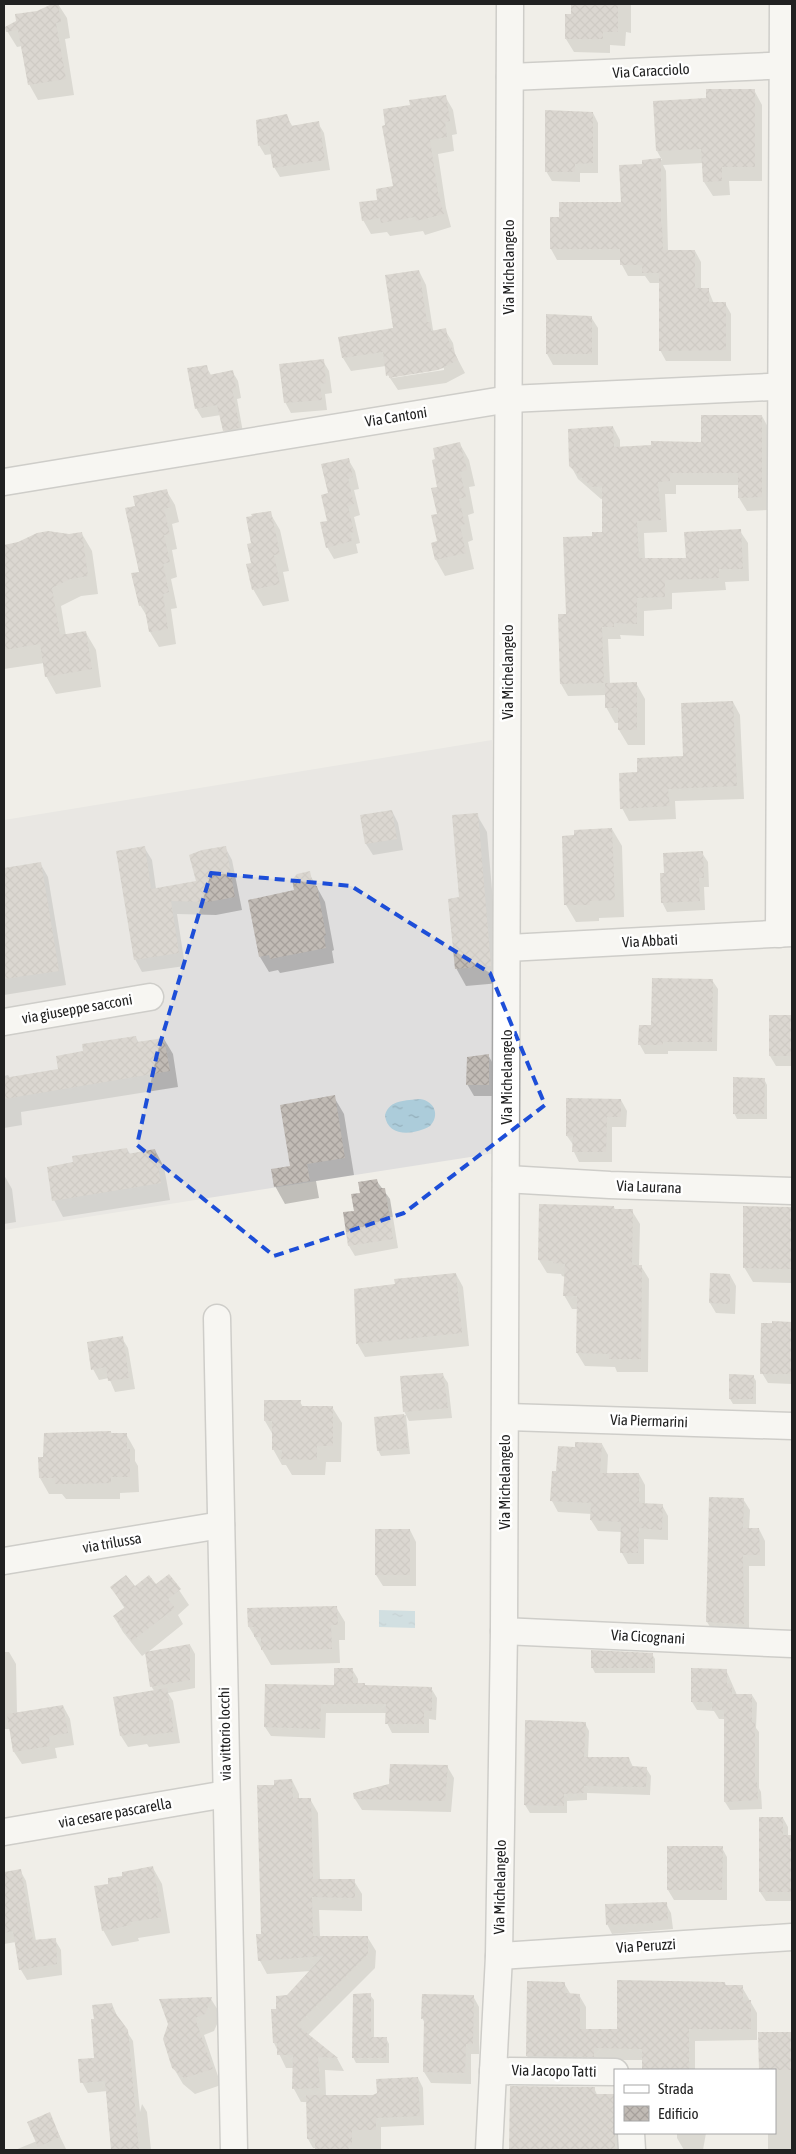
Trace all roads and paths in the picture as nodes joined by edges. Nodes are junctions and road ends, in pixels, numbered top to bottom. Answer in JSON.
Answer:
{"nodes":[{"id":1,"x":510,"y":4,"type":"edge"},
{"id":2,"x":783,"y":4,"type":"edge"},
{"id":3,"x":788,"y":65,"type":"edge"},
{"id":4,"x":510,"y":77,"type":"junction"},
{"id":5,"x":787,"y":386,"type":"edge"},
{"id":6,"x":509,"y":399,"type":"junction"},
{"id":7,"x":4,"y":482,"type":"edge"},
{"id":8,"x":786,"y":933,"type":"edge"},
{"id":9,"x":507,"y":948,"type":"junction"},
{"id":10,"x":150,"y":997,"type":"dead end"},
{"id":11,"x":4,"y":1022,"type":"edge"},
{"id":12,"x":506,"y":1178,"type":"junction"},
{"id":13,"x":792,"y":1191,"type":"edge"},
{"id":14,"x":217,"y":1318,"type":"dead end"},
{"id":15,"x":506,"y":1417,"type":"junction"},
{"id":16,"x":792,"y":1426,"type":"edge"},
{"id":17,"x":221,"y":1525,"type":"junction"},
{"id":18,"x":4,"y":1562,"type":"edge"},
{"id":19,"x":504,"y":1631,"type":"junction"},
{"id":20,"x":792,"y":1644,"type":"edge"},
{"id":21,"x":226,"y":1794,"type":"junction"},
{"id":22,"x":4,"y":1832,"type":"edge"},
{"id":23,"x":792,"y":1937,"type":"edge"},
{"id":24,"x":499,"y":1956,"type":"junction"},
{"id":25,"x":493,"y":2070,"type":"junction"},
{"id":26,"x":614,"y":2072,"type":"edge"},
{"id":27,"x":631,"y":2134,"type":"edge"},
{"id":28,"x":234,"y":2150,"type":"edge"},
{"id":29,"x":489,"y":2150,"type":"edge"},
{"id":30,"x":632,"y":2150,"type":"edge"}],
"edges":[{"from":1,"to":4,"type":"street","name":"Via Michelangelo"},
{"from":2,"to":3,"type":"street"},
{"from":3,"to":4,"type":"street","name":"Via Caracciolo"},
{"from":3,"to":5,"type":"street"},
{"from":4,"to":6,"type":"street","name":"Via Michelangelo"},
{"from":5,"to":6,"type":"street","name":"Via Cantoni"},
{"from":5,"to":8,"type":"street"},
{"from":6,"to":7,"type":"street","name":"Via Cantoni"},
{"from":6,"to":9,"type":"street","name":"Via Michelangelo"},
{"from":8,"to":9,"type":"street","name":"Via Abbati"},
{"from":9,"to":12,"type":"street","name":"Via Michelangelo"},
{"from":10,"to":11,"type":"street","name":"via giuseppe sacconi"},
{"from":12,"to":13,"type":"street","name":"Via Laurana"},
{"from":12,"to":15,"type":"street","name":"Via Michelangelo"},
{"from":14,"to":17,"type":"street","name":"via vittorio locchi"},
{"from":15,"to":16,"type":"street","name":"Via Piermarini"},
{"from":15,"to":19,"type":"street","name":"Via Michelangelo"},
{"from":17,"to":18,"type":"street","name":"via trilussa"},
{"from":17,"to":21,"type":"street","name":"via vittorio locchi"},
{"from":19,"to":20,"type":"street","name":"Via Cicognani"},
{"from":19,"to":24,"type":"street","name":"Via Michelangelo"},
{"from":21,"to":22,"type":"street","name":"via cesare pascarella"},
{"from":21,"to":28,"type":"street","name":"via vittorio locchi"},
{"from":23,"to":24,"type":"street","name":"Via Peruzzi"},
{"from":24,"to":25,"type":"street","name":"Via Michelangelo"},
{"from":25,"to":26,"type":"street","name":"Via Jacopo Tatti"},
{"from":25,"to":29,"type":"street","name":"Via Michelangelo"},
{"from":27,"to":30,"type":"street"}]}
